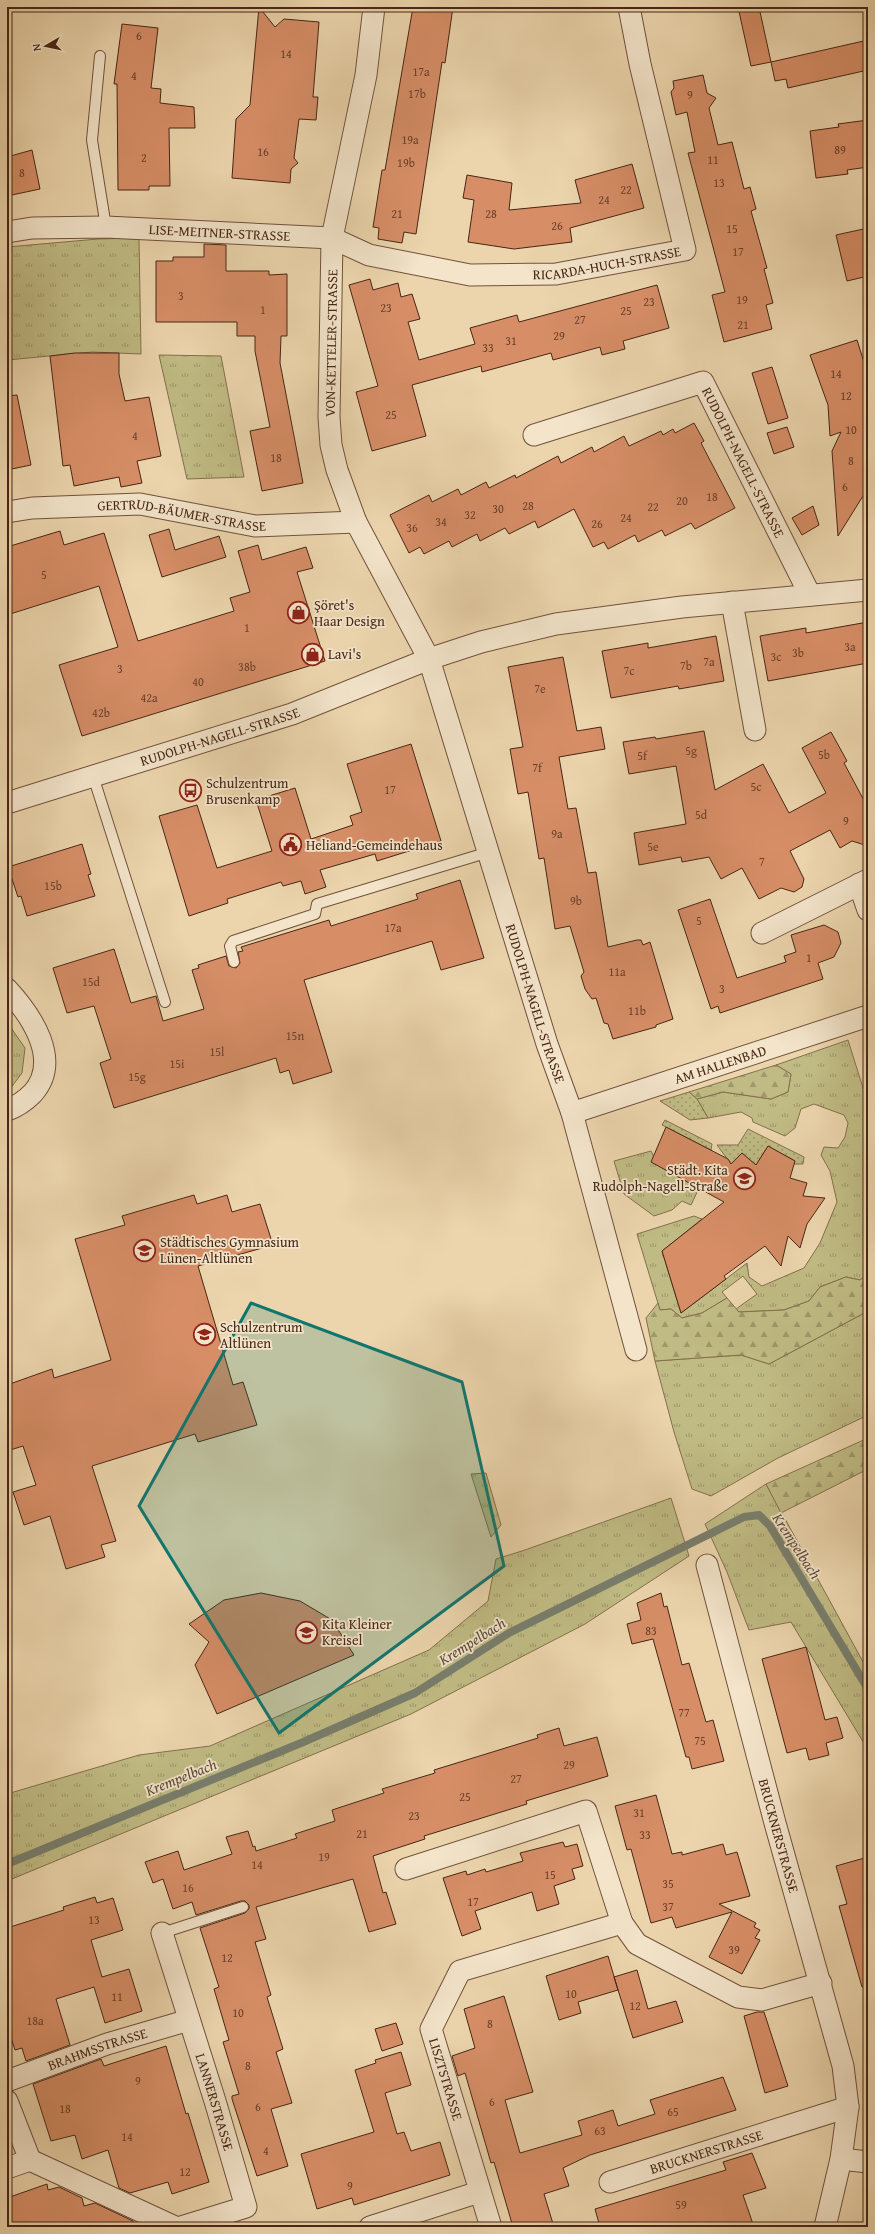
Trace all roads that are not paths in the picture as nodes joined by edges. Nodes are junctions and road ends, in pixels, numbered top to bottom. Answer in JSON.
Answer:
{"nodes":[{"id":1,"x":374,"y":7,"type":"edge"},
{"id":2,"x":629,"y":7,"type":"edge"},
{"id":3,"x":100,"y":56,"type":"dead end"},
{"id":4,"x":106,"y":227,"type":"junction"},
{"id":5,"x":7,"y":232,"type":"edge"},
{"id":6,"x":332,"y":238,"type":"junction"},
{"id":7,"x":534,"y":435,"type":"dead end"},
{"id":8,"x":7,"y":512,"type":"edge"},
{"id":9,"x":356,"y":522,"type":"junction"},
{"id":10,"x":868,"y":590,"type":"edge"},
{"id":11,"x":810,"y":595,"type":"junction"},
{"id":12,"x":732,"y":602,"type":"junction"},
{"id":13,"x":429,"y":659,"type":"junction"},
{"id":14,"x":755,"y":730,"type":"dead end"},
{"id":15,"x":93,"y":776,"type":"junction"},
{"id":16,"x":7,"y":803,"type":"edge"},
{"id":17,"x":489,"y":852,"type":"junction"},
{"id":18,"x":864,"y":882,"type":"edge"},
{"id":19,"x":868,"y":910,"type":"edge"},
{"id":20,"x":762,"y":933,"type":"dead end"},
{"id":21,"x":234,"y":962,"type":"dead end"},
{"id":22,"x":7,"y":989,"type":"edge"},
{"id":23,"x":165,"y":1002,"type":"dead end"},
{"id":24,"x":868,"y":1016,"type":"edge"},
{"id":25,"x":7,"y":1110,"type":"edge"},
{"id":26,"x":572,"y":1113,"type":"junction"},
{"id":27,"x":636,"y":1350,"type":"dead end"},
{"id":28,"x":708,"y":1565,"type":"dead end"},
{"id":29,"x":406,"y":1869,"type":"dead end"},
{"id":30,"x":243,"y":1907,"type":"dead end"},
{"id":31,"x":622,"y":1923,"type":"junction"},
{"id":32,"x":162,"y":1932,"type":"joint"},
{"id":33,"x":821,"y":1983,"type":"junction"},
{"id":34,"x":189,"y":2020,"type":"junction"},
{"id":35,"x":7,"y":2081,"type":"edge"},
{"id":36,"x":7,"y":2101,"type":"edge"},
{"id":37,"x":848,"y":2107,"type":"junction"},
{"id":38,"x":841,"y":2159,"type":"junction"},
{"id":39,"x":30,"y":2160,"type":"junction"},
{"id":40,"x":868,"y":2162,"type":"edge"},
{"id":41,"x":7,"y":2168,"type":"edge"},
{"id":42,"x":610,"y":2182,"type":"dead end"},
{"id":43,"x":479,"y":2192,"type":"junction"},
{"id":44,"x":175,"y":2227,"type":"edge"},
{"id":45,"x":181,"y":2227,"type":"edge"},
{"id":46,"x":370,"y":2227,"type":"edge"},
{"id":47,"x":491,"y":2227,"type":"edge"},
{"id":48,"x":825,"y":2227,"type":"edge"}],
"edges":[{"from":1,"to":6,"type":"street","name":"VON-KETTELER-STRASSE"},
{"from":2,"to":6,"type":"street","name":"RICARDA-HUCH-STRASSE"},
{"from":3,"to":4,"type":"lane"},
{"from":4,"to":5,"type":"street","name":"LISE-MEITNER-STRASSE"},
{"from":4,"to":6,"type":"street","name":"LISE-MEITNER-STRASSE"},
{"from":6,"to":9,"type":"street","name":"VON-KETTELER-STRASSE"},
{"from":7,"to":11,"type":"street","name":"RUDOLPH-NAGELL-STRASSE"},
{"from":8,"to":9,"type":"street","name":"GERTRUD-BÄUMER-STRASSE"},
{"from":9,"to":13,"type":"street","name":"VON-KETTELER-STRASSE"},
{"from":10,"to":11,"type":"street","name":"RUDOLPH-NAGELL-STRASSE"},
{"from":11,"to":12,"type":"street","name":"RUDOLPH-NAGELL-STRASSE"},
{"from":12,"to":13,"type":"street","name":"RUDOLPH-NAGELL-STRASSE"},
{"from":12,"to":14,"type":"street"},
{"from":13,"to":15,"type":"street","name":"RUDOLPH-NAGELL-STRASSE"},
{"from":13,"to":17,"type":"street","name":"RUDOLPH-NAGELL-STRASSE"},
{"from":15,"to":16,"type":"street","name":"RUDOLPH-NAGELL-STRASSE"},
{"from":15,"to":23,"type":"lane"},
{"from":17,"to":21,"type":"lane"},
{"from":17,"to":26,"type":"street","name":"RUDOLPH-NAGELL-STRASSE"},
{"from":18,"to":19,"type":"street"},
{"from":18,"to":20,"type":"street"},
{"from":22,"to":25,"type":"street"},
{"from":24,"to":26,"type":"street","name":"AM HALLENBAD"},
{"from":26,"to":27,"type":"street","name":"RUDOLPH-NAGELL-STRASSE"},
{"from":28,"to":33,"type":"street","name":"BRUCKNERSTRASSE"},
{"from":29,"to":31,"type":"street"},
{"from":30,"to":32,"type":"lane"},
{"from":31,"to":33,"type":"street"},
{"from":31,"to":43,"type":"street","name":"LISZTSTRASSE"},
{"from":32,"to":34,"type":"street","name":"LANNERSTRASSE"},
{"from":33,"to":37,"type":"street","name":"BRUCKNERSTRASSE"},
{"from":34,"to":35,"type":"street","name":"BRAHMSSTRASSE"},
{"from":34,"to":45,"type":"street","name":"LANNERSTRASSE"},
{"from":36,"to":39,"type":"street"},
{"from":37,"to":38,"type":"street","name":"BRUCKNERSTRASSE"},
{"from":37,"to":42,"type":"street","name":"BRUCKNERSTRASSE"},
{"from":38,"to":40,"type":"street"},
{"from":38,"to":48,"type":"street","name":"BRUCKNERSTRASSE"},
{"from":39,"to":41,"type":"street"},
{"from":39,"to":44,"type":"street"},
{"from":43,"to":46,"type":"street"},
{"from":43,"to":47,"type":"street","name":"LISZTSTRASSE"}]}
